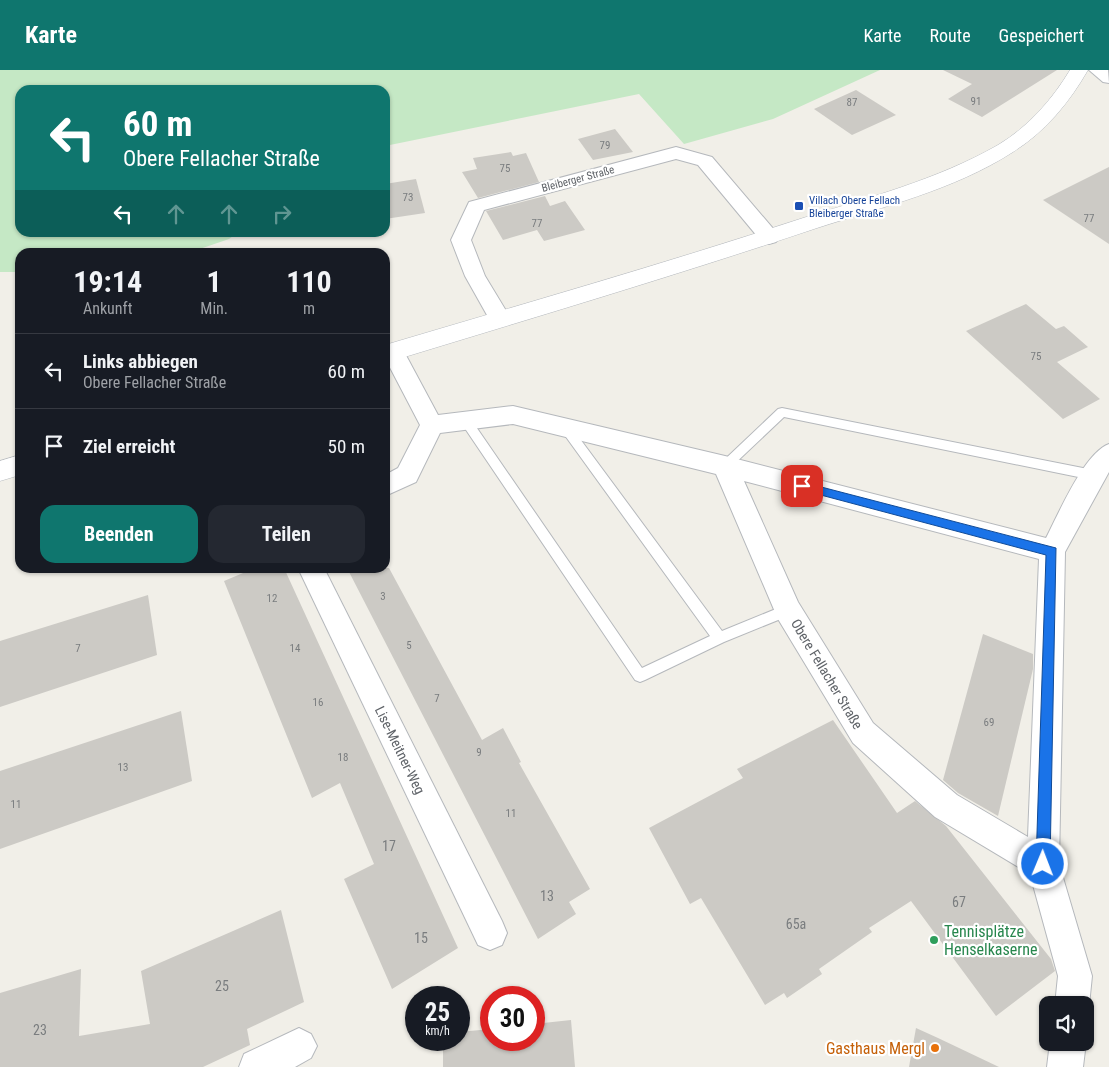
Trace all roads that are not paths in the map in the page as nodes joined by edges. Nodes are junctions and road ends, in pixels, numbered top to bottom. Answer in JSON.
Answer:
{"nodes":[{"id":1,"x":1079,"y":70,"type":"edge"},
{"id":2,"x":1097,"y":70,"type":"edge"},
{"id":3,"x":1109,"y":78,"type":"edge"},
{"id":4,"x":769,"y":237,"type":"junction"},
{"id":5,"x":500,"y":319,"type":"junction"},
{"id":6,"x":390,"y":353,"type":"edge"},
{"id":7,"x":390,"y":355,"type":"edge"},
{"id":8,"x":466,"y":421,"type":"junction"},
{"id":9,"x":432,"y":425,"type":"junction"},
{"id":10,"x":565,"y":427,"type":"junction"},
{"id":11,"x":1109,"y":454,"type":"edge"},
{"id":12,"x":15,"y":466,"type":"edge"},
{"id":13,"x":725,"y":466,"type":"junction"},
{"id":14,"x":0,"y":471,"type":"edge"},
{"id":15,"x":1093,"y":476,"type":"junction"},
{"id":16,"x":390,"y":484,"type":"edge"},
{"id":17,"x":1052,"y":551,"type":"junction"},
{"id":18,"x":313,"y":573,"type":"edge"},
{"id":19,"x":788,"y":610,"type":"junction"},
{"id":20,"x":719,"y":638,"type":"junction"},
{"id":21,"x":1043,"y":864,"type":"junction"},
{"id":22,"x":490,"y":933,"type":"dead end"},
{"id":23,"x":1073,"y":996,"type":"edge"},
{"id":24,"x":299,"y":1046,"type":"dead end"},
{"id":25,"x":1067,"y":1051,"type":"edge"},
{"id":26,"x":257,"y":1067,"type":"edge"},
{"id":27,"x":1065,"y":1067,"type":"edge"}],
"edges":[{"from":1,"to":4,"type":"main road"},
{"from":2,"to":3,"type":"street"},
{"from":4,"to":5,"type":"main road"},
{"from":4,"to":5,"type":"street","name":"Bleiberger Straße"},
{"from":5,"to":6,"type":"main road"},
{"from":7,"to":9,"type":"street"},
{"from":8,"to":9,"type":"street"},
{"from":8,"to":10,"type":"street"},
{"from":8,"to":20,"type":"lane"},
{"from":9,"to":16,"type":"street"},
{"from":10,"to":13,"type":"street"},
{"from":10,"to":20,"type":"lane"},
{"from":11,"to":15,"type":"street"},
{"from":12,"to":14,"type":"main road"},
{"from":13,"to":15,"type":"lane"},
{"from":13,"to":17,"type":"street"},
{"from":13,"to":19,"type":"street","name":"Obere Fellacher Straße"},
{"from":15,"to":17,"type":"street"},
{"from":17,"to":21,"type":"street"},
{"from":18,"to":22,"type":"street","name":"Lise-Meitner-Weg"},
{"from":19,"to":20,"type":"lane"},
{"from":19,"to":21,"type":"street","name":"Obere Fellacher Straße"},
{"from":21,"to":23,"type":"street"},
{"from":24,"to":26,"type":"street"},
{"from":25,"to":27,"type":"street"}]}
